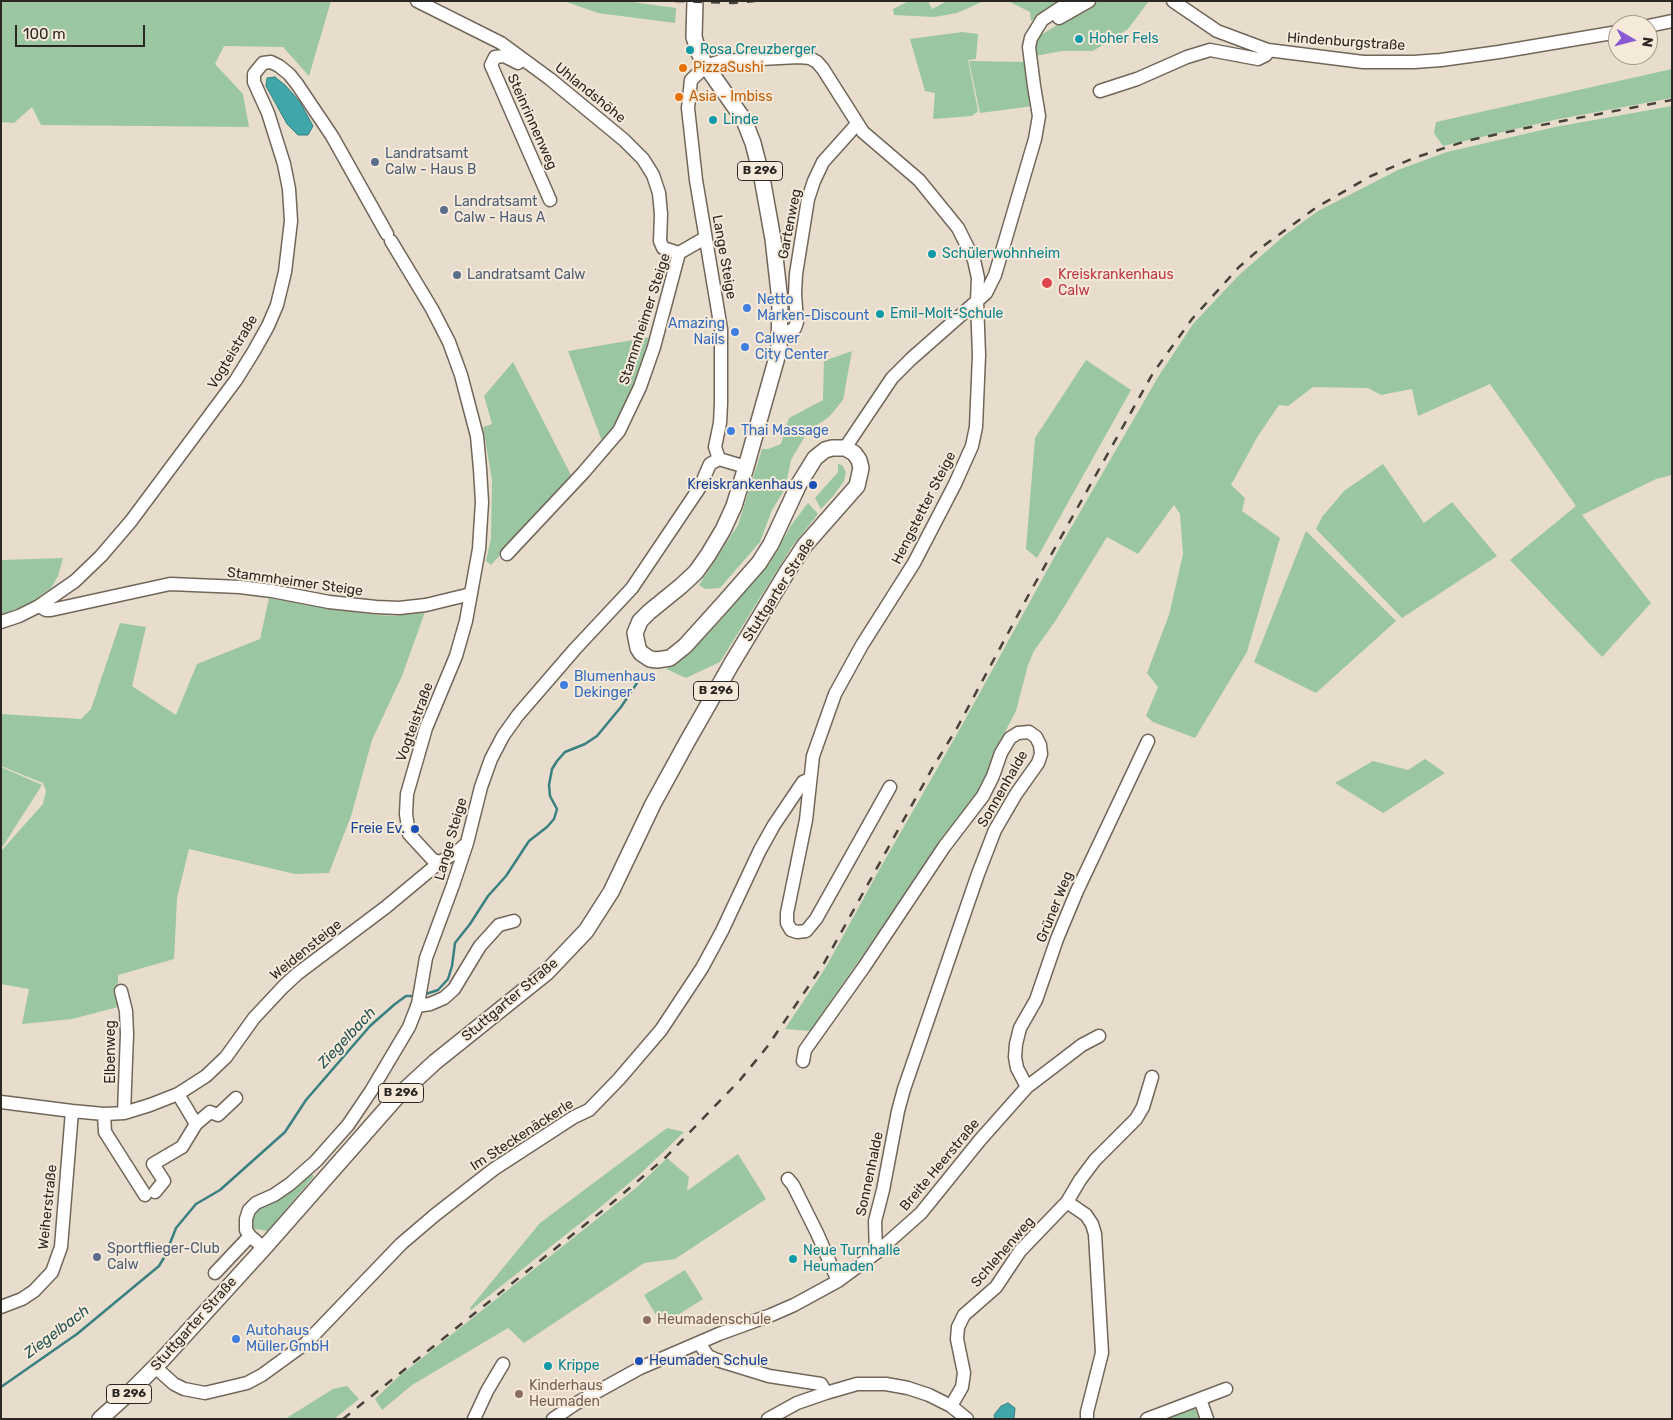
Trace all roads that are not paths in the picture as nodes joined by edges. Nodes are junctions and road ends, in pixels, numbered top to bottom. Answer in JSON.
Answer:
{"nodes":[{"id":1,"x":417,"y":1,"type":"edge"},
{"id":2,"x":695,"y":1,"type":"edge"},
{"id":3,"x":1071,"y":1,"type":"edge"},
{"id":4,"x":1089,"y":1,"type":"edge"},
{"id":5,"x":1172,"y":1,"type":"edge"},
{"id":6,"x":1672,"y":21,"type":"edge"},
{"id":7,"x":1658,"y":24,"type":"edge"},
{"id":8,"x":1608,"y":34,"type":"edge"},
{"id":9,"x":1030,"y":38,"type":"junction"},
{"id":10,"x":1268,"y":50,"type":"junction"},
{"id":11,"x":706,"y":66,"type":"junction"},
{"id":12,"x":550,"y":79,"type":"junction"},
{"id":13,"x":1100,"y":91,"type":"dead end"},
{"id":14,"x":857,"y":124,"type":"junction"},
{"id":15,"x":550,"y":200,"type":"dead end"},
{"id":16,"x":705,"y":238,"type":"junction"},
{"id":17,"x":680,"y":254,"type":"junction"},
{"id":18,"x":977,"y":301,"type":"junction"},
{"id":19,"x":781,"y":332,"type":"junction"},
{"id":20,"x":845,"y":448,"type":"junction"},
{"id":21,"x":719,"y":459,"type":"junction"},
{"id":22,"x":746,"y":467,"type":"junction"},
{"id":23,"x":507,"y":554,"type":"dead end"},
{"id":24,"x":472,"y":594,"type":"junction"},
{"id":25,"x":39,"y":606,"type":"junction"},
{"id":26,"x":1,"y":622,"type":"edge"},
{"id":27,"x":1148,"y":741,"type":"dead end"},
{"id":28,"x":810,"y":779,"type":"junction"},
{"id":29,"x":890,"y":788,"type":"dead end"},
{"id":30,"x":467,"y":844,"type":"junction"},
{"id":31,"x":440,"y":862,"type":"junction"},
{"id":32,"x":514,"y":921,"type":"dead end"},
{"id":33,"x":121,"y":991,"type":"dead end"},
{"id":34,"x":418,"y":1005,"type":"junction"},
{"id":35,"x":1099,"y":1036,"type":"dead end"},
{"id":36,"x":803,"y":1061,"type":"dead end"},
{"id":37,"x":1152,"y":1077,"type":"dead end"},
{"id":38,"x":1027,"y":1087,"type":"junction"},
{"id":39,"x":178,"y":1094,"type":"junction"},
{"id":40,"x":236,"y":1098,"type":"dead end"},
{"id":41,"x":1,"y":1102,"type":"edge"},
{"id":42,"x":72,"y":1111,"type":"junction"},
{"id":43,"x":124,"y":1113,"type":"junction"},
{"id":44,"x":104,"y":1114,"type":"junction"},
{"id":45,"x":196,"y":1124,"type":"junction"},
{"id":46,"x":788,"y":1179,"type":"dead end"},
{"id":47,"x":1068,"y":1202,"type":"junction"},
{"id":48,"x":250,"y":1236,"type":"junction"},
{"id":49,"x":264,"y":1248,"type":"junction"},
{"id":50,"x":876,"y":1253,"type":"junction"},
{"id":51,"x":215,"y":1273,"type":"dead end"},
{"id":52,"x":838,"y":1280,"type":"junction"},
{"id":53,"x":1,"y":1307,"type":"edge"},
{"id":54,"x":699,"y":1343,"type":"junction"},
{"id":55,"x":503,"y":1364,"type":"dead end"},
{"id":56,"x":155,"y":1367,"type":"junction"},
{"id":57,"x":1226,"y":1389,"type":"dead end"},
{"id":58,"x":826,"y":1393,"type":"junction"},
{"id":59,"x":1200,"y":1399,"type":"junction"},
{"id":60,"x":952,"y":1406,"type":"junction"},
{"id":61,"x":100,"y":1419,"type":"edge"},
{"id":62,"x":474,"y":1419,"type":"edge"},
{"id":63,"x":553,"y":1419,"type":"edge"},
{"id":64,"x":768,"y":1419,"type":"edge"},
{"id":65,"x":967,"y":1419,"type":"edge"},
{"id":66,"x":1087,"y":1419,"type":"edge"},
{"id":67,"x":1148,"y":1419,"type":"edge"},
{"id":68,"x":1207,"y":1419,"type":"edge"}],
"edges":[{"from":1,"to":12,"type":"street","name":"Uhlandshöhe"},
{"from":2,"to":11,"type":"main road","number":"B 296"},
{"from":3,"to":9,"type":"street"},
{"from":4,"to":9,"type":"street"},
{"from":5,"to":10,"type":"street","name":"Hindenburgstraße"},
{"from":6,"to":7,"type":"street"},
{"from":8,"to":10,"type":"street","name":"Hindenburgstraße"},
{"from":9,"to":18,"type":"street"},
{"from":10,"to":13,"type":"street"},
{"from":11,"to":14,"type":"street","name":"Hengstetter Steige"},
{"from":11,"to":16,"type":"street","name":"Lange Steige"},
{"from":11,"to":19,"type":"main road","number":"B 296"},
{"from":12,"to":15,"type":"street","name":"Steinrinnenweg"},
{"from":12,"to":17,"type":"street","name":"Uhlandshöhe"},
{"from":14,"to":18,"type":"street","name":"Hengstetter Steige"},
{"from":14,"to":19,"type":"street","name":"Gartenweg"},
{"from":16,"to":17,"type":"street","name":"Stammheimer Steige"},
{"from":16,"to":21,"type":"street","name":"Lange Steige"},
{"from":17,"to":23,"type":"street","name":"Stammheimer Steige"},
{"from":18,"to":20,"type":"street"},
{"from":18,"to":28,"type":"street","name":"Hengstetter Steige"},
{"from":19,"to":22,"type":"main road","number":"B 296"},
{"from":20,"to":22,"type":"main road","number":"B 296"},
{"from":20,"to":49,"type":"main road","name":"Stuttgarter Straße","number":"B 296"},
{"from":21,"to":22,"type":"street"},
{"from":21,"to":30,"type":"street","name":"Lange Steige"},
{"from":24,"to":25,"type":"street","name":"Stammheimer Steige"},
{"from":24,"to":25,"type":"street","name":"Vogteistraße"},
{"from":24,"to":31,"type":"street","name":"Vogteistraße"},
{"from":25,"to":26,"type":"street","name":"Stammheimer Steige"},
{"from":27,"to":38,"type":"street","name":"Grüner Weg"},
{"from":28,"to":29,"type":"street","name":"Hengstetter Steige"},
{"from":28,"to":56,"type":"street","name":"Im Steckenäckerle"},
{"from":30,"to":31,"type":"street","name":"Weidensteige"},
{"from":30,"to":34,"type":"street","name":"Lange Steige"},
{"from":31,"to":39,"type":"street","name":"Weidensteige"},
{"from":32,"to":34,"type":"street"},
{"from":33,"to":43,"type":"street","name":"Elbenweg"},
{"from":34,"to":48,"type":"street","name":"Lange Steige"},
{"from":35,"to":38,"type":"street","name":"Breite Heerstraße"},
{"from":36,"to":50,"type":"street","name":"Sonnenhalde"},
{"from":37,"to":47,"type":"street","name":"Schlehenweg"},
{"from":38,"to":50,"type":"street","name":"Breite Heerstraße"},
{"from":39,"to":43,"type":"street","name":"Weidensteige"},
{"from":39,"to":45,"type":"street"},
{"from":40,"to":45,"type":"street"},
{"from":41,"to":42,"type":"street","name":"Weidensteige"},
{"from":42,"to":44,"type":"street","name":"Weidensteige"},
{"from":42,"to":53,"type":"street","name":"Weiherstraße"},
{"from":43,"to":44,"type":"street","name":"Weidensteige"},
{"from":44,"to":45,"type":"street"},
{"from":46,"to":52,"type":"street"},
{"from":47,"to":60,"type":"street","name":"Schlehenweg"},
{"from":47,"to":66,"type":"street"},
{"from":48,"to":49,"type":"street"},
{"from":48,"to":51,"type":"street","name":"Stuttgarter Straße"},
{"from":49,"to":56,"type":"main road","name":"Stuttgarter Straße","number":"B 296"},
{"from":50,"to":52,"type":"street","name":"Breite Heerstraße"},
{"from":52,"to":54,"type":"street","name":"Breite Heerstraße"},
{"from":54,"to":58,"type":"street"},
{"from":54,"to":63,"type":"street","name":"Breite Heerstraße"},
{"from":55,"to":62,"type":"street"},
{"from":56,"to":61,"type":"main road","name":"Stuttgarter Straße","number":"B 296"},
{"from":57,"to":59,"type":"street"},
{"from":58,"to":60,"type":"street"},
{"from":58,"to":64,"type":"street"},
{"from":59,"to":67,"type":"street"},
{"from":59,"to":68,"type":"street"},
{"from":60,"to":65,"type":"street"}]}
